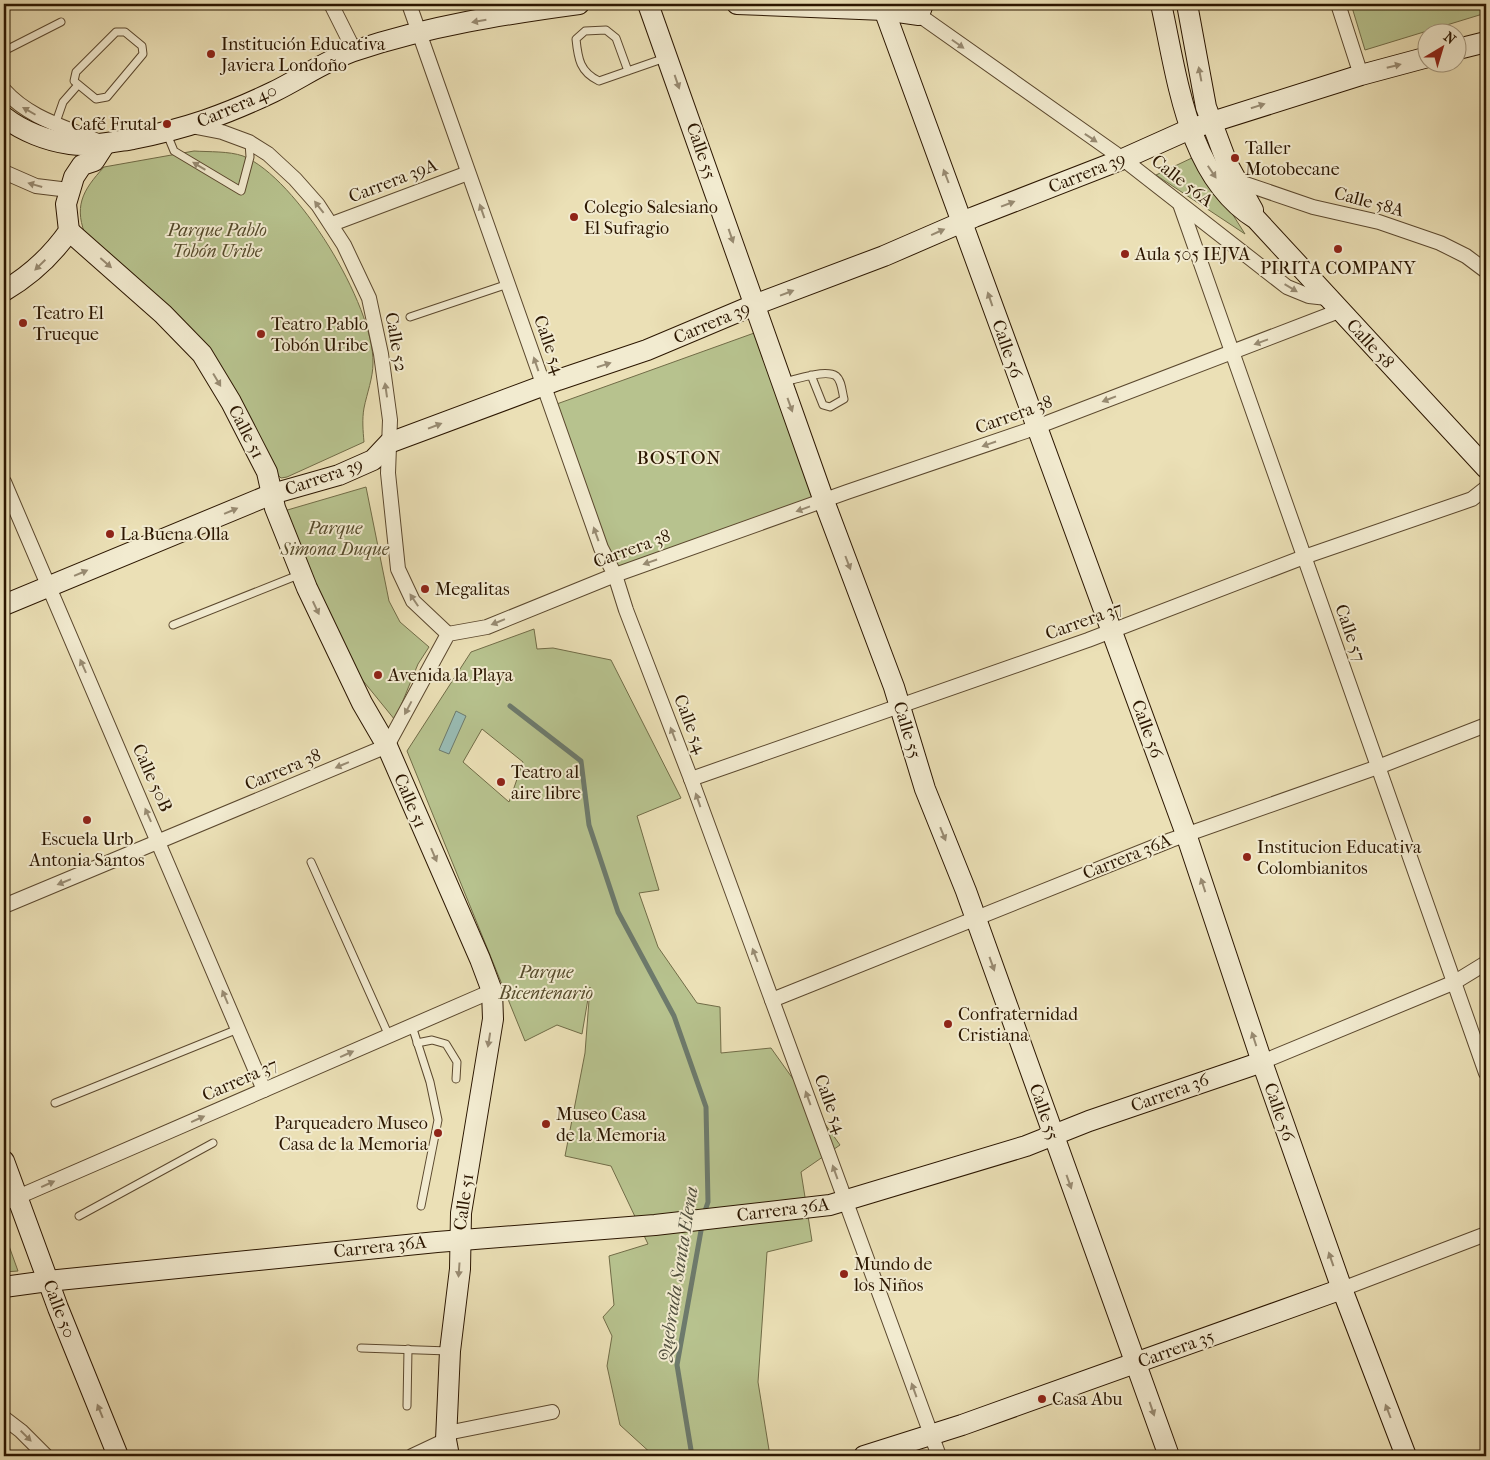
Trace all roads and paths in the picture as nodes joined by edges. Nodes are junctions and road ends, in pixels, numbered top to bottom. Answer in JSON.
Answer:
{"nodes":[{"id":1,"x":331,"y":4,"type":"edge"},
{"id":2,"x":409,"y":4,"type":"edge"},
{"id":3,"x":579,"y":4,"type":"edge"},
{"id":4,"x":648,"y":4,"type":"edge"},
{"id":5,"x":737,"y":4,"type":"edge"},
{"id":6,"x":1161,"y":4,"type":"edge"},
{"id":7,"x":1187,"y":4,"type":"edge"},
{"id":8,"x":1338,"y":4,"type":"edge"},
{"id":9,"x":883,"y":7,"type":"edge"},
{"id":10,"x":921,"y":9,"type":"edge"},
{"id":11,"x":61,"y":22,"type":"dead end"},
{"id":12,"x":418,"y":31,"type":"junction"},
{"id":13,"x":1486,"y":42,"type":"edge"},
{"id":14,"x":1468,"y":46,"type":"edge"},
{"id":15,"x":4,"y":50,"type":"edge"},
{"id":16,"x":354,"y":50,"type":"junction"},
{"id":17,"x":668,"y":57,"type":"junction"},
{"id":18,"x":1418,"y":60,"type":"edge"},
{"id":19,"x":628,"y":71,"type":"junction"},
{"id":20,"x":1360,"y":74,"type":"junction"},
{"id":21,"x":77,"y":86,"type":"junction"},
{"id":22,"x":4,"y":90,"type":"edge"},
{"id":23,"x":4,"y":117,"type":"edge"},
{"id":24,"x":1211,"y":122,"type":"junction"},
{"id":25,"x":55,"y":126,"type":"junction"},
{"id":26,"x":190,"y":126,"type":"junction"},
{"id":27,"x":1190,"y":129,"type":"junction"},
{"id":28,"x":166,"y":132,"type":"junction"},
{"id":29,"x":249,"y":142,"type":"junction"},
{"id":30,"x":105,"y":144,"type":"junction"},
{"id":31,"x":1123,"y":159,"type":"junction"},
{"id":32,"x":4,"y":172,"type":"edge"},
{"id":33,"x":468,"y":173,"type":"junction"},
{"id":34,"x":1237,"y":181,"type":"junction"},
{"id":35,"x":69,"y":190,"type":"junction"},
{"id":36,"x":1180,"y":204,"type":"junction"},
{"id":37,"x":1256,"y":219,"type":"junction"},
{"id":38,"x":963,"y":221,"type":"junction"},
{"id":39,"x":332,"y":224,"type":"junction"},
{"id":40,"x":69,"y":231,"type":"junction"},
{"id":41,"x":1486,"y":271,"type":"edge"},
{"id":42,"x":508,"y":284,"type":"junction"},
{"id":43,"x":4,"y":291,"type":"edge"},
{"id":44,"x":1333,"y":304,"type":"junction"},
{"id":45,"x":754,"y":305,"type":"junction"},
{"id":46,"x":410,"y":317,"type":"dead end"},
{"id":47,"x":1233,"y":352,"type":"junction"},
{"id":48,"x":812,"y":375,"type":"junction"},
{"id":49,"x":782,"y":383,"type":"junction"},
{"id":50,"x":543,"y":386,"type":"junction"},
{"id":51,"x":1036,"y":428,"type":"junction"},
{"id":52,"x":389,"y":443,"type":"junction"},
{"id":53,"x":1486,"y":468,"type":"edge"},
{"id":54,"x":4,"y":482,"type":"edge"},
{"id":55,"x":1486,"y":488,"type":"edge"},
{"id":56,"x":272,"y":494,"type":"junction"},
{"id":57,"x":824,"y":501,"type":"junction"},
{"id":58,"x":1304,"y":557,"type":"junction"},
{"id":59,"x":301,"y":574,"type":"junction"},
{"id":60,"x":615,"y":575,"type":"junction"},
{"id":61,"x":48,"y":587,"type":"junction"},
{"id":62,"x":4,"y":605,"type":"edge"},
{"id":63,"x":173,"y":625,"type":"dead end"},
{"id":64,"x":1112,"y":631,"type":"junction"},
{"id":65,"x":448,"y":634,"type":"junction"},
{"id":66,"x":900,"y":707,"type":"junction"},
{"id":67,"x":1486,"y":725,"type":"edge"},
{"id":68,"x":387,"y":746,"type":"junction"},
{"id":69,"x":1378,"y":767,"type":"junction"},
{"id":70,"x":691,"y":779,"type":"junction"},
{"id":71,"x":1186,"y":834,"type":"junction"},
{"id":72,"x":160,"y":843,"type":"junction"},
{"id":73,"x":311,"y":862,"type":"dead end"},
{"id":74,"x":4,"y":906,"type":"edge"},
{"id":75,"x":975,"y":918,"type":"junction"},
{"id":76,"x":1486,"y":963,"type":"edge"},
{"id":77,"x":1456,"y":982,"type":"junction"},
{"id":78,"x":492,"y":991,"type":"junction"},
{"id":79,"x":772,"y":1000,"type":"junction"},
{"id":80,"x":412,"y":1026,"type":"junction"},
{"id":81,"x":238,"y":1029,"type":"junction"},
{"id":82,"x":389,"y":1036,"type":"junction"},
{"id":83,"x":417,"y":1043,"type":"junction"},
{"id":84,"x":1262,"y":1062,"type":"junction"},
{"id":85,"x":1486,"y":1073,"type":"edge"},
{"id":86,"x":456,"y":1079,"type":"dead end"},
{"id":87,"x":264,"y":1090,"type":"junction"},
{"id":88,"x":56,"y":1103,"type":"dead end"},
{"id":89,"x":1052,"y":1136,"type":"junction"},
{"id":90,"x":213,"y":1143,"type":"dead end"},
{"id":91,"x":4,"y":1161,"type":"edge"},
{"id":92,"x":10,"y":1200,"type":"edge"},
{"id":93,"x":845,"y":1200,"type":"junction"},
{"id":94,"x":421,"y":1206,"type":"dead end"},
{"id":95,"x":79,"y":1216,"type":"dead end"},
{"id":96,"x":1486,"y":1234,"type":"edge"},
{"id":97,"x":459,"y":1240,"type":"junction"},
{"id":98,"x":48,"y":1281,"type":"junction"},
{"id":99,"x":4,"y":1287,"type":"edge"},
{"id":100,"x":1342,"y":1289,"type":"junction"},
{"id":101,"x":361,"y":1348,"type":"dead end"},
{"id":102,"x":408,"y":1349,"type":"junction"},
{"id":103,"x":450,"y":1351,"type":"junction"},
{"id":104,"x":1136,"y":1363,"type":"junction"},
{"id":105,"x":407,"y":1406,"type":"dead end"},
{"id":106,"x":552,"y":1412,"type":"dead end"},
{"id":107,"x":4,"y":1418,"type":"edge"},
{"id":108,"x":932,"y":1435,"type":"junction"},
{"id":109,"x":447,"y":1443,"type":"edge"},
{"id":110,"x":46,"y":1456,"type":"edge"},
{"id":111,"x":118,"y":1456,"type":"edge"},
{"id":112,"x":412,"y":1456,"type":"edge"},
{"id":113,"x":864,"y":1456,"type":"edge"},
{"id":114,"x":939,"y":1456,"type":"edge"},
{"id":115,"x":1169,"y":1456,"type":"edge"},
{"id":116,"x":1406,"y":1456,"type":"edge"}],
"edges":[{"from":1,"to":16,"type":"street"},
{"from":2,"to":12,"type":"street","name":"Calle 54"},
{"from":3,"to":12,"type":"street","name":"Carrera 40","one_way":true},
{"from":4,"to":17,"type":"street","name":"Calle 55"},
{"from":5,"to":9,"type":"street"},
{"from":6,"to":27,"type":"street","name":"Calle 58"},
{"from":24,"to":7,"type":"street","name":"Calle 58","one_way":true},
{"from":8,"to":20,"type":"street"},
{"from":9,"to":10,"type":"street"},
{"from":38,"to":9,"type":"street","name":"Calle 56","one_way":true},
{"from":10,"to":31,"type":"street","name":"Calle 56A","one_way":true},
{"from":11,"to":15,"type":"lane"},
{"from":12,"to":16,"type":"street","name":"Carrera 40"},
{"from":12,"to":33,"type":"street","name":"Calle 54"},
{"from":13,"to":14,"type":"street"},
{"from":16,"to":26,"type":"street","name":"Carrera 40"},
{"from":17,"to":19,"type":"lane"},
{"from":17,"to":45,"type":"street","name":"Calle 55","one_way":true},
{"from":20,"to":18,"type":"street","name":"Carrera 39","one_way":true},
{"from":19,"to":19,"type":"lane"},
{"from":24,"to":20,"type":"street","name":"Carrera 39","one_way":true},
{"from":21,"to":21,"type":"lane"},
{"from":21,"to":25,"type":"lane"},
{"from":25,"to":22,"type":"street","one_way":true},
{"from":23,"to":30,"type":"street"},
{"from":24,"to":27,"type":"street","name":"Carrera 39"},
{"from":24,"to":34,"type":"street","name":"Calle 58"},
{"from":25,"to":30,"type":"street"},
{"from":26,"to":28,"type":"street","name":"Carrera 40"},
{"from":26,"to":29,"type":"street","name":"Calle 52"},
{"from":27,"to":31,"type":"street","name":"Carrera 39"},
{"from":27,"to":37,"type":"street","name":"Calle 58","one_way":true},
{"from":29,"to":28,"type":"lane","one_way":true},
{"from":28,"to":30,"type":"street","name":"Carrera 40"},
{"from":39,"to":29,"type":"street","name":"Calle 52","one_way":true},
{"from":30,"to":35,"type":"street"},
{"from":31,"to":36,"type":"street","name":"Calle 56A"},
{"from":38,"to":31,"type":"street","name":"Carrera 39","one_way":true},
{"from":35,"to":32,"type":"street","one_way":true},
{"from":33,"to":39,"type":"street","name":"Carrera 39A"},
{"from":42,"to":33,"type":"street","name":"Calle 54","one_way":true},
{"from":34,"to":37,"type":"street","name":"Calle 58"},
{"from":34,"to":41,"type":"street","name":"Calle 58A"},
{"from":35,"to":40,"type":"street"},
{"from":36,"to":44,"type":"street","name":"Calle 56A","one_way":true},
{"from":36,"to":47,"type":"street","name":"Calle 57"},
{"from":37,"to":44,"type":"street","name":"Calle 58"},
{"from":45,"to":38,"type":"street","name":"Carrera 39","one_way":true},
{"from":51,"to":38,"type":"street","name":"Calle 56","one_way":true},
{"from":52,"to":39,"type":"street","name":"Calle 52","one_way":true},
{"from":40,"to":43,"type":"street","one_way":true},
{"from":40,"to":56,"type":"street","name":"Calle 51","one_way":true},
{"from":42,"to":46,"type":"lane"},
{"from":50,"to":42,"type":"street","name":"Calle 54","one_way":true},
{"from":44,"to":47,"type":"street","name":"Carrera 38","one_way":true},
{"from":44,"to":53,"type":"street","name":"Calle 58"},
{"from":45,"to":49,"type":"street","name":"Calle 55"},
{"from":50,"to":45,"type":"street","name":"Carrera 39","one_way":true},
{"from":47,"to":51,"type":"street","name":"Carrera 38","one_way":true},
{"from":47,"to":58,"type":"street","name":"Calle 57"},
{"from":48,"to":48,"type":"lane"},
{"from":48,"to":49,"type":"lane"},
{"from":49,"to":57,"type":"street","name":"Calle 55","one_way":true},
{"from":52,"to":50,"type":"street","name":"Carrera 39","one_way":true},
{"from":60,"to":50,"type":"street","name":"Calle 54","one_way":true},
{"from":51,"to":57,"type":"street","name":"Carrera 38","one_way":true},
{"from":51,"to":64,"type":"street","name":"Calle 56"},
{"from":52,"to":56,"type":"street","name":"Carrera 39"},
{"from":65,"to":52,"type":"street","name":"Calle 52","one_way":true},
{"from":54,"to":61,"type":"street","name":"Calle 50B"},
{"from":55,"to":58,"type":"street","name":"Carrera 37"},
{"from":56,"to":59,"type":"street","name":"Calle 51"},
{"from":61,"to":56,"type":"street","name":"Carrera 39","one_way":true},
{"from":57,"to":60,"type":"street","name":"Carrera 38","one_way":true},
{"from":57,"to":66,"type":"street","name":"Calle 55","one_way":true},
{"from":58,"to":64,"type":"street","name":"Carrera 37"},
{"from":58,"to":69,"type":"street","name":"Calle 57"},
{"from":59,"to":63,"type":"lane"},
{"from":59,"to":68,"type":"street","name":"Calle 51","one_way":true},
{"from":60,"to":65,"type":"street","name":"Carrera 38","one_way":true},
{"from":70,"to":60,"type":"street","name":"Calle 54","one_way":true},
{"from":61,"to":62,"type":"street","name":"Carrera 39"},
{"from":72,"to":61,"type":"street","name":"Calle 50B","one_way":true},
{"from":64,"to":66,"type":"street","name":"Carrera 37"},
{"from":64,"to":71,"type":"street","name":"Calle 56"},
{"from":65,"to":68,"type":"street","one_way":true},
{"from":66,"to":70,"type":"street","name":"Carrera 37"},
{"from":66,"to":75,"type":"street","name":"Calle 55","one_way":true},
{"from":67,"to":69,"type":"street","name":"Carrera 36A"},
{"from":68,"to":72,"type":"street","name":"Carrera 38","one_way":true},
{"from":68,"to":78,"type":"street","name":"Calle 51","one_way":true},
{"from":69,"to":71,"type":"street","name":"Carrera 36A"},
{"from":69,"to":77,"type":"street","name":"Calle 57"},
{"from":79,"to":70,"type":"street","name":"Calle 54","one_way":true},
{"from":71,"to":75,"type":"street","name":"Carrera 36A"},
{"from":84,"to":71,"type":"street","name":"Calle 56","one_way":true},
{"from":72,"to":74,"type":"street","name":"Carrera 38","one_way":true},
{"from":81,"to":72,"type":"street","name":"Calle 50B","one_way":true},
{"from":73,"to":82,"type":"lane"},
{"from":75,"to":79,"type":"street","name":"Carrera 36A"},
{"from":75,"to":89,"type":"street","name":"Calle 55","one_way":true},
{"from":76,"to":77,"type":"street","name":"Carrera 36"},
{"from":77,"to":84,"type":"street","name":"Carrera 36"},
{"from":77,"to":85,"type":"street","name":"Calle 57"},
{"from":78,"to":80,"type":"street","name":"Carrera 37"},
{"from":78,"to":97,"type":"street","name":"Calle 51","one_way":true},
{"from":93,"to":79,"type":"street","name":"Calle 54","one_way":true},
{"from":80,"to":82,"type":"street","name":"Carrera 37"},
{"from":80,"to":83,"type":"lane"},
{"from":81,"to":87,"type":"street","name":"Calle 50B"},
{"from":81,"to":88,"type":"lane"},
{"from":87,"to":82,"type":"street","name":"Carrera 37","one_way":true},
{"from":83,"to":86,"type":"lane"},
{"from":83,"to":94,"type":"lane"},
{"from":84,"to":89,"type":"street","name":"Carrera 36"},
{"from":100,"to":84,"type":"street","name":"Calle 56","one_way":true},
{"from":92,"to":87,"type":"street","name":"Carrera 37","one_way":true},
{"from":89,"to":93,"type":"street","name":"Carrera 36"},
{"from":89,"to":104,"type":"street","name":"Calle 55","one_way":true},
{"from":90,"to":95,"type":"lane"},
{"from":91,"to":92,"type":"street","name":"Calle 50"},
{"from":92,"to":98,"type":"street","name":"Calle 50"},
{"from":93,"to":97,"type":"street","name":"Carrera 36A"},
{"from":108,"to":93,"type":"street","name":"Calle 54","one_way":true},
{"from":96,"to":100,"type":"street","name":"Carrera 35"},
{"from":97,"to":98,"type":"street","name":"Carrera 36A"},
{"from":97,"to":103,"type":"street","name":"Calle 51","one_way":true},
{"from":98,"to":99,"type":"street","name":"Carrera 36A"},
{"from":111,"to":98,"type":"street","name":"Calle 50","one_way":true},
{"from":100,"to":104,"type":"street","name":"Carrera 35"},
{"from":116,"to":100,"type":"street","name":"Calle 56","one_way":true},
{"from":101,"to":102,"type":"lane"},
{"from":102,"to":103,"type":"lane"},
{"from":102,"to":105,"type":"lane"},
{"from":103,"to":109,"type":"street","name":"Calle 51"},
{"from":104,"to":108,"type":"street","name":"Carrera 35"},
{"from":104,"to":115,"type":"street","name":"Calle 55","one_way":true},
{"from":106,"to":109,"type":"street"},
{"from":107,"to":110,"type":"street","one_way":true},
{"from":108,"to":113,"type":"street","name":"Carrera 35"},
{"from":108,"to":114,"type":"street","name":"Calle 54"},
{"from":109,"to":112,"type":"street"}]}
